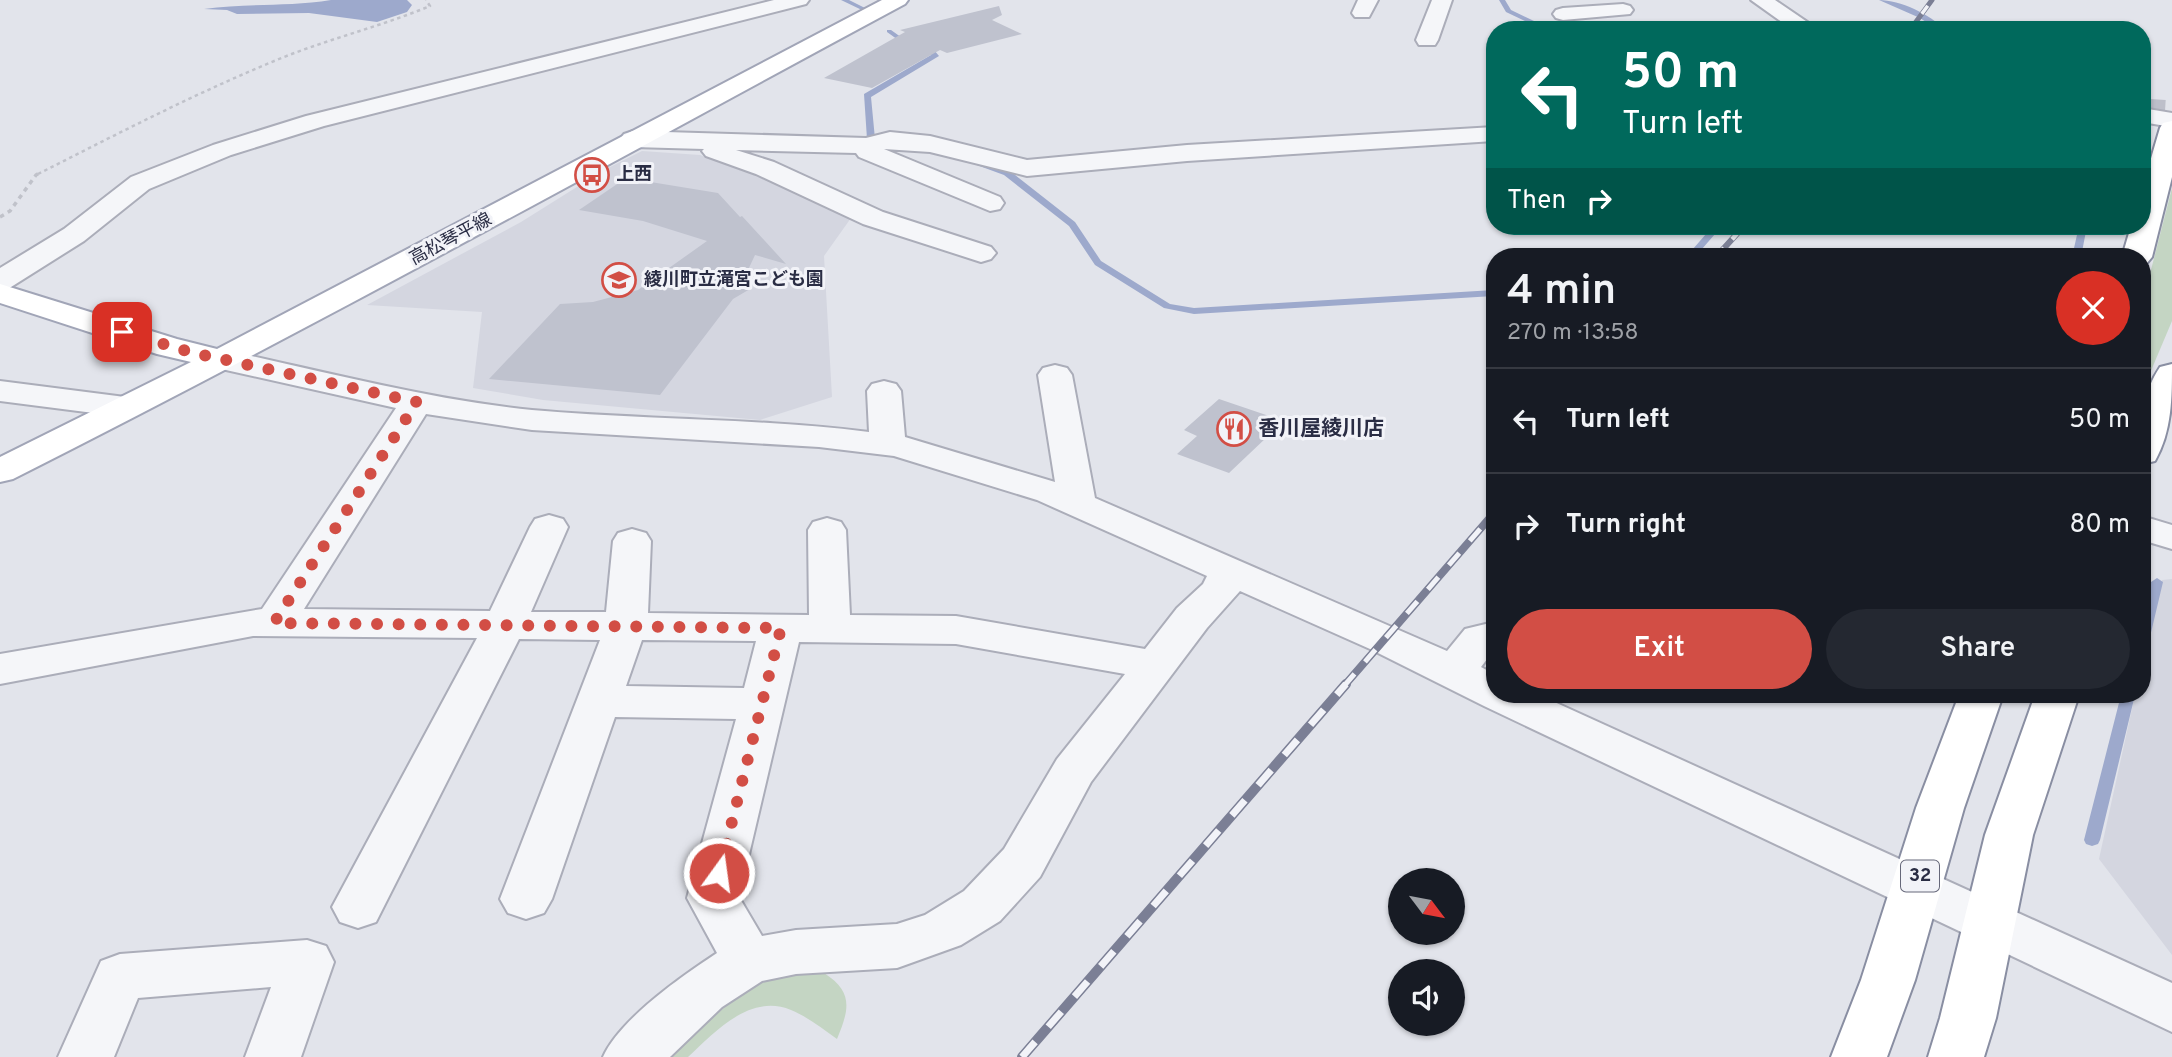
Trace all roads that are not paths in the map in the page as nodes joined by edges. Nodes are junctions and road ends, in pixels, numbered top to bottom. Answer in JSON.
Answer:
{"nodes":[{"id":1,"x":799,"y":0,"type":"edge"},
{"id":2,"x":898,"y":0,"type":"edge"},
{"id":3,"x":1442,"y":0,"type":"edge"},
{"id":4,"x":1761,"y":0,"type":"edge"},
{"id":5,"x":1616,"y":5,"type":"edge"},
{"id":6,"x":1563,"y":14,"type":"dead end"},
{"id":7,"x":1638,"y":21,"type":"edge"},
{"id":8,"x":1794,"y":21,"type":"edge"},
{"id":9,"x":1427,"y":40,"type":"dead end"},
{"id":10,"x":2151,"y":116,"type":"edge"},
{"id":11,"x":2172,"y":120,"type":"edge"},
{"id":12,"x":2172,"y":128,"type":"edge"},
{"id":13,"x":1486,"y":134,"type":"edge"},
{"id":14,"x":633,"y":139,"type":"junction"},
{"id":15,"x":672,"y":141,"type":"junction"},
{"id":16,"x":866,"y":146,"type":"junction"},
{"id":17,"x":2151,"y":205,"type":"edge"},
{"id":18,"x":903,"y":228,"type":"junction"},
{"id":19,"x":981,"y":253,"type":"dead end"},
{"id":20,"x":0,"y":281,"type":"edge"},
{"id":21,"x":0,"y":293,"type":"edge"},
{"id":22,"x":220,"y":359,"type":"junction"},
{"id":23,"x":2172,"y":374,"type":"edge"},
{"id":24,"x":1055,"y":375,"type":"dead end"},
{"id":25,"x":0,"y":391,"type":"edge"},
{"id":26,"x":884,"y":391,"type":"dead end"},
{"id":27,"x":417,"y":402,"type":"junction"},
{"id":28,"x":125,"y":407,"type":"junction"},
{"id":29,"x":2151,"y":429,"type":"edge"},
{"id":30,"x":888,"y":445,"type":"junction"},
{"id":31,"x":0,"y":471,"type":"edge"},
{"id":32,"x":1077,"y":504,"type":"junction"},
{"id":33,"x":549,"y":527,"type":"dead end"},
{"id":34,"x":827,"y":530,"type":"dead end"},
{"id":35,"x":2151,"y":531,"type":"edge"},
{"id":36,"x":2172,"y":537,"type":"edge"},
{"id":37,"x":632,"y":541,"type":"dead end"},
{"id":38,"x":1228,"y":571,"type":"junction"},
{"id":39,"x":274,"y":623,"type":"junction"},
{"id":40,"x":504,"y":626,"type":"junction"},
{"id":41,"x":626,"y":627,"type":"junction"},
{"id":42,"x":781,"y":628,"type":"junction"},
{"id":43,"x":830,"y":628,"type":"junction"},
{"id":44,"x":1486,"y":638,"type":"edge"},
{"id":45,"x":1156,"y":665,"type":"junction"},
{"id":46,"x":0,"y":669,"type":"edge"},
{"id":47,"x":1453,"y":673,"type":"junction"},
{"id":48,"x":1486,"y":688,"type":"edge"},
{"id":49,"x":599,"y":701,"type":"junction"},
{"id":50,"x":1517,"y":703,"type":"edge"},
{"id":51,"x":1978,"y":703,"type":"edge"},
{"id":52,"x":2054,"y":703,"type":"edge"},
{"id":53,"x":762,"y":704,"type":"junction"},
{"id":54,"x":1915,"y":891,"type":"junction"},
{"id":55,"x":526,"y":899,"type":"dead end"},
{"id":56,"x":358,"y":907,"type":"dead end"},
{"id":57,"x":1989,"y":925,"type":"junction"},
{"id":58,"x":749,"y":961,"type":"junction"},
{"id":59,"x":2172,"y":1008,"type":"edge"},
{"id":60,"x":86,"y":1057,"type":"edge"},
{"id":61,"x":273,"y":1057,"type":"edge"},
{"id":62,"x":631,"y":1057,"type":"edge"},
{"id":63,"x":1859,"y":1057,"type":"edge"},
{"id":64,"x":1956,"y":1057,"type":"edge"}],
"edges":[{"from":1,"to":20,"type":"street"},
{"from":2,"to":14,"type":"main road","name":"高松琴平線"},
{"from":3,"to":9,"type":"street"},
{"from":4,"to":8,"type":"street"},
{"from":5,"to":6,"type":"street"},
{"from":5,"to":7,"type":"street"},
{"from":10,"to":11,"type":"street"},
{"from":12,"to":17,"type":"main road"},
{"from":13,"to":16,"type":"street"},
{"from":14,"to":15,"type":"street"},
{"from":14,"to":22,"type":"main road","name":"高松琴平線"},
{"from":15,"to":16,"type":"street"},
{"from":15,"to":18,"type":"street"},
{"from":16,"to":18,"type":"street"},
{"from":18,"to":19,"type":"street"},
{"from":21,"to":22,"type":"main road"},
{"from":22,"to":27,"type":"street"},
{"from":22,"to":28,"type":"main road","name":"高松琴平線"},
{"from":23,"to":29,"type":"main road"},
{"from":24,"to":32,"type":"street"},
{"from":25,"to":28,"type":"street"},
{"from":26,"to":30,"type":"street"},
{"from":27,"to":30,"type":"street"},
{"from":27,"to":39,"type":"street"},
{"from":28,"to":31,"type":"main road","name":"高松琴平線"},
{"from":30,"to":32,"type":"street"},
{"from":32,"to":38,"type":"street"},
{"from":33,"to":40,"type":"street"},
{"from":34,"to":43,"type":"street"},
{"from":35,"to":36,"type":"street"},
{"from":37,"to":41,"type":"street"},
{"from":38,"to":45,"type":"street"},
{"from":38,"to":47,"type":"street"},
{"from":39,"to":40,"type":"street"},
{"from":39,"to":46,"type":"street"},
{"from":40,"to":41,"type":"street"},
{"from":40,"to":56,"type":"street"},
{"from":41,"to":42,"type":"street"},
{"from":41,"to":49,"type":"street"},
{"from":42,"to":43,"type":"street"},
{"from":42,"to":53,"type":"street"},
{"from":43,"to":45,"type":"street"},
{"from":44,"to":47,"type":"street"},
{"from":45,"to":58,"type":"street"},
{"from":47,"to":48,"type":"street"},
{"from":49,"to":53,"type":"street"},
{"from":49,"to":55,"type":"street"},
{"from":50,"to":54,"type":"street"},
{"from":51,"to":54,"type":"main road","number":"32"},
{"from":52,"to":57,"type":"main road"},
{"from":53,"to":58,"type":"street"},
{"from":54,"to":57,"type":"street"},
{"from":54,"to":63,"type":"main road","number":"32"},
{"from":57,"to":59,"type":"street"},
{"from":57,"to":64,"type":"main road"},
{"from":58,"to":62,"type":"street"},
{"from":60,"to":61,"type":"street"}]}
